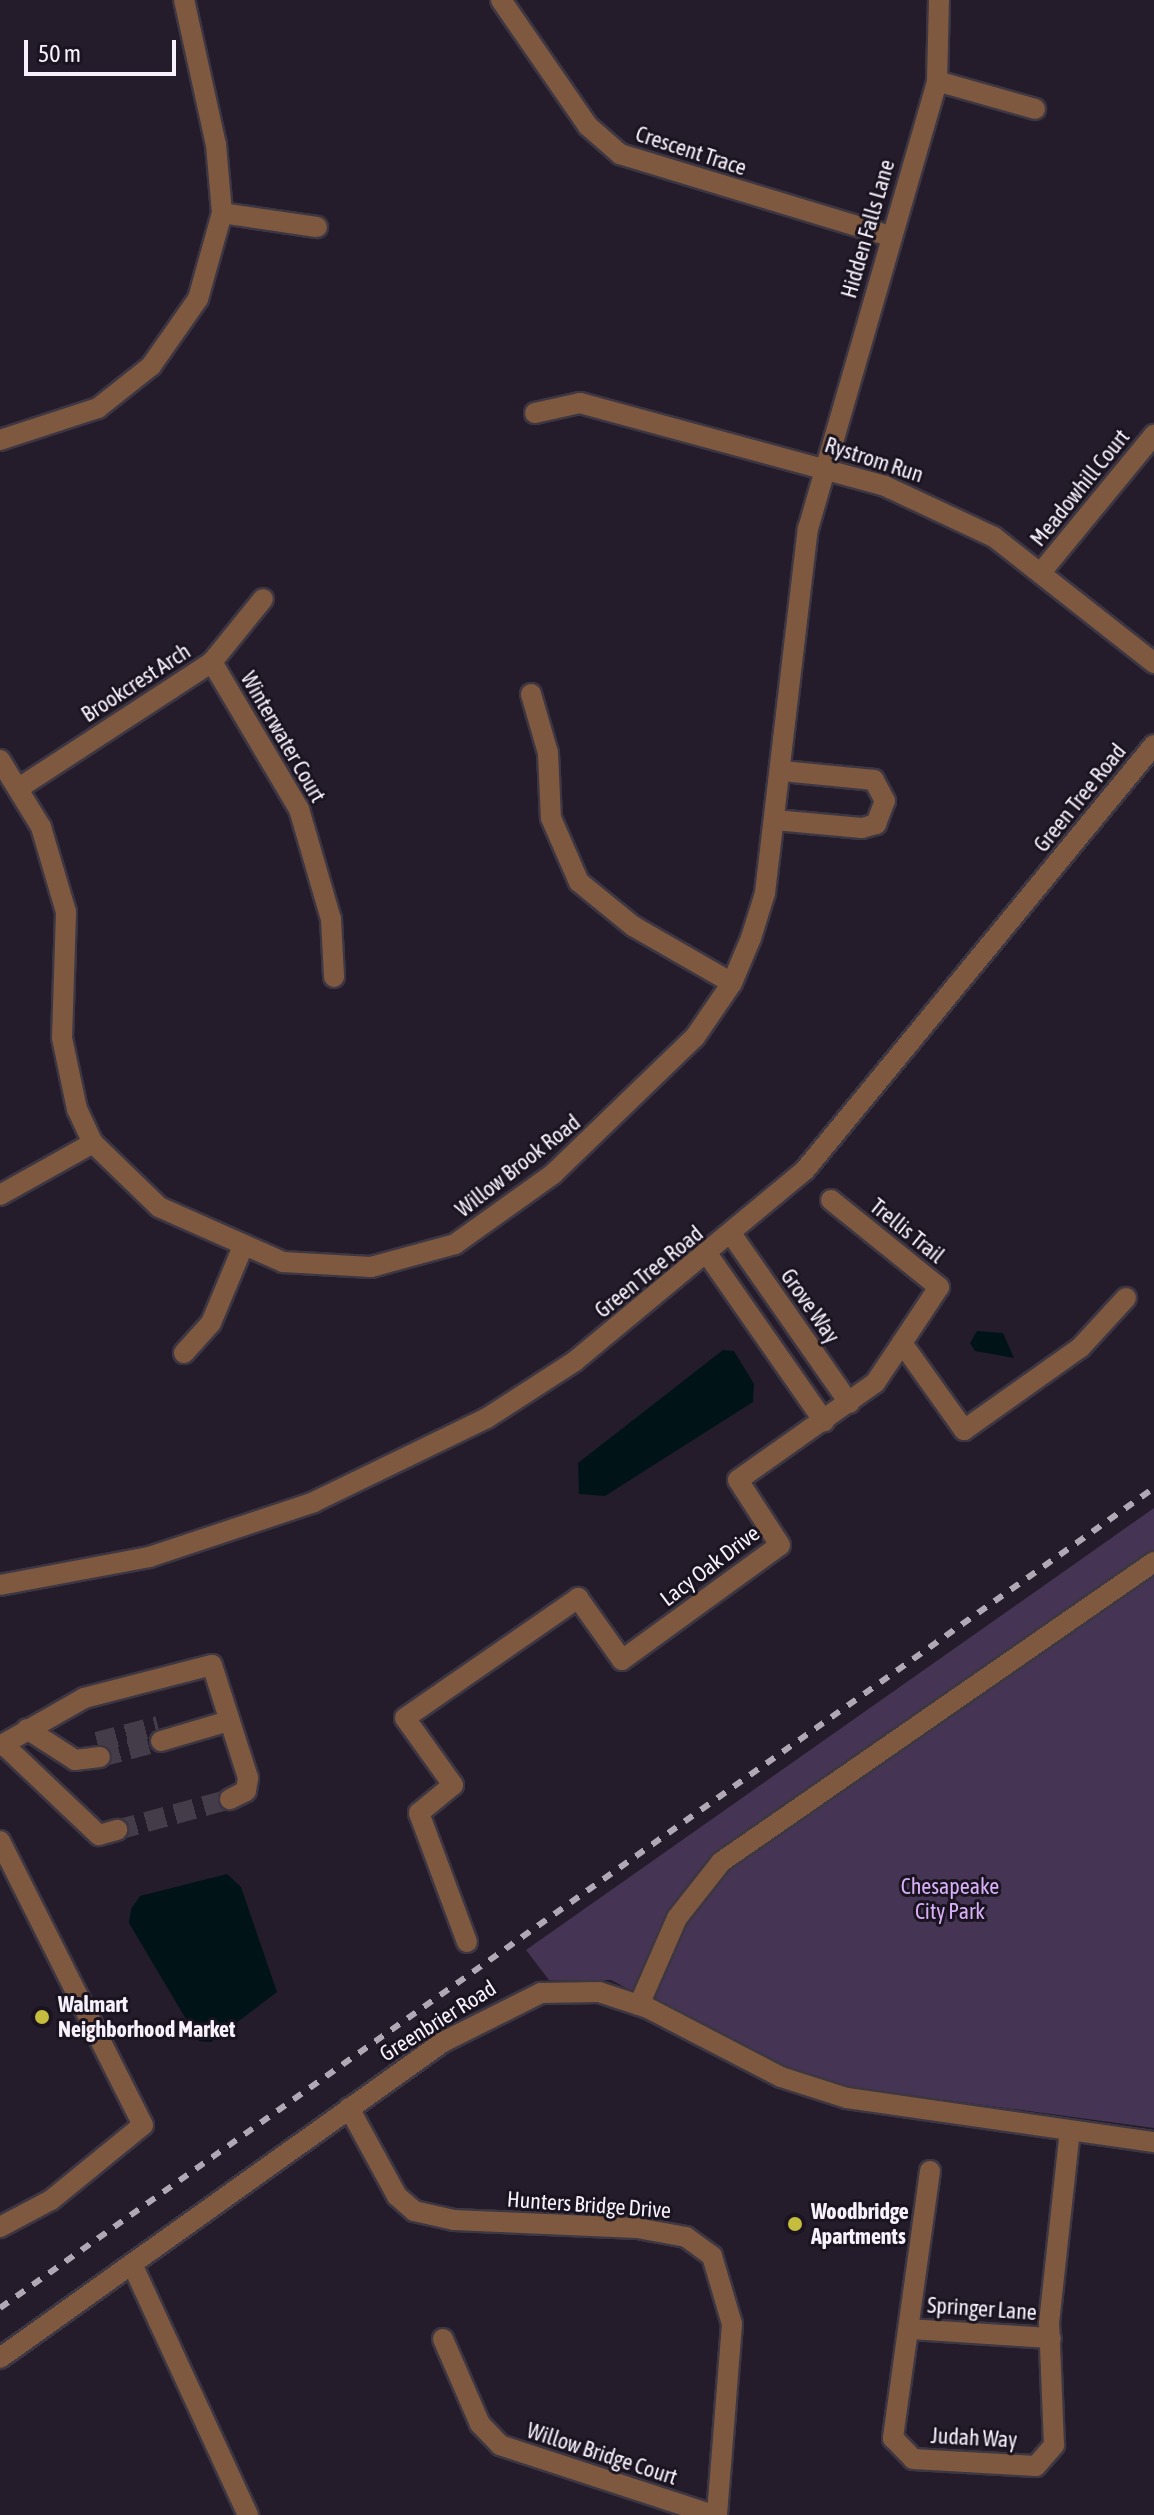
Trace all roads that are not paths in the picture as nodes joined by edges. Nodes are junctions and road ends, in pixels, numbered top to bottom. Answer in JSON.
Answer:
{"nodes":[{"id":1,"x":184,"y":0,"type":"edge"},
{"id":2,"x":501,"y":0,"type":"edge"},
{"id":3,"x":939,"y":0,"type":"edge"},
{"id":4,"x":937,"y":81,"type":"junction"},
{"id":5,"x":1035,"y":109,"type":"dead end"},
{"id":6,"x":222,"y":213,"type":"junction"},
{"id":7,"x":317,"y":227,"type":"dead end"},
{"id":8,"x":890,"y":236,"type":"junction"},
{"id":9,"x":535,"y":413,"type":"dead end"},
{"id":10,"x":1154,"y":435,"type":"edge"},
{"id":11,"x":0,"y":440,"type":"edge"},
{"id":12,"x":827,"y":469,"type":"junction"},
{"id":13,"x":1043,"y":570,"type":"junction"},
{"id":14,"x":263,"y":599,"type":"dead end"},
{"id":15,"x":212,"y":662,"type":"junction"},
{"id":16,"x":1154,"y":663,"type":"edge"},
{"id":17,"x":531,"y":694,"type":"dead end"},
{"id":18,"x":1154,"y":745,"type":"edge"},
{"id":19,"x":0,"y":760,"type":"edge"},
{"id":20,"x":782,"y":771,"type":"junction"},
{"id":21,"x":19,"y":788,"type":"junction"},
{"id":22,"x":775,"y":820,"type":"junction"},
{"id":23,"x":334,"y":977,"type":"dead end"},
{"id":24,"x":732,"y":983,"type":"junction"},
{"id":25,"x":93,"y":1143,"type":"junction"},
{"id":26,"x":0,"y":1195,"type":"edge"},
{"id":27,"x":831,"y":1200,"type":"dead end"},
{"id":28,"x":732,"y":1235,"type":"junction"},
{"id":29,"x":242,"y":1249,"type":"junction"},
{"id":30,"x":708,"y":1255,"type":"junction"},
{"id":31,"x":1126,"y":1298,"type":"dead end"},
{"id":32,"x":902,"y":1343,"type":"junction"},
{"id":33,"x":184,"y":1353,"type":"dead end"},
{"id":34,"x":849,"y":1403,"type":"junction"},
{"id":35,"x":824,"y":1421,"type":"junction"},
{"id":36,"x":1154,"y":1562,"type":"edge"},
{"id":37,"x":0,"y":1585,"type":"edge"},
{"id":38,"x":229,"y":1721,"type":"junction"},
{"id":39,"x":27,"y":1729,"type":"junction"},
{"id":40,"x":161,"y":1740,"type":"tunnel mouth"},
{"id":41,"x":2,"y":1746,"type":"edge"},
{"id":42,"x":97,"y":1757,"type":"tunnel mouth"},
{"id":43,"x":230,"y":1799,"type":"dead end"},
{"id":44,"x":117,"y":1830,"type":"tunnel mouth"},
{"id":45,"x":0,"y":1841,"type":"edge"},
{"id":46,"x":467,"y":1942,"type":"dead end"},
{"id":47,"x":639,"y":2005,"type":"junction"},
{"id":48,"x":349,"y":2108,"type":"junction"},
{"id":49,"x":1070,"y":2131,"type":"junction"},
{"id":50,"x":1154,"y":2142,"type":"edge"},
{"id":51,"x":930,"y":2171,"type":"dead end"},
{"id":52,"x":0,"y":2227,"type":"edge"},
{"id":53,"x":132,"y":2264,"type":"junction"},
{"id":54,"x":910,"y":2329,"type":"junction"},
{"id":55,"x":1051,"y":2338,"type":"junction"},
{"id":56,"x":443,"y":2339,"type":"dead end"},
{"id":57,"x":0,"y":2358,"type":"edge"},
{"id":58,"x":248,"y":2515,"type":"edge"},
{"id":59,"x":715,"y":2515,"type":"edge"}],
"edges":[{"from":1,"to":6,"type":"street"},
{"from":2,"to":8,"type":"street","name":"Crescent Trace"},
{"from":3,"to":4,"type":"street","name":"Hidden Falls Lane"},
{"from":4,"to":5,"type":"street"},
{"from":4,"to":8,"type":"street","name":"Hidden Falls Lane"},
{"from":6,"to":7,"type":"street"},
{"from":6,"to":11,"type":"street"},
{"from":8,"to":12,"type":"street","name":"Hidden Falls Lane"},
{"from":9,"to":12,"type":"street","name":"Rystrom Run"},
{"from":10,"to":13,"type":"street","name":"Meadowhill Court"},
{"from":12,"to":13,"type":"street","name":"Rystrom Run"},
{"from":12,"to":20,"type":"street","name":"Willow Brook Road"},
{"from":13,"to":16,"type":"street","name":"Rystrom Run"},
{"from":14,"to":15,"type":"street","name":"Brookcrest Arch"},
{"from":15,"to":21,"type":"street","name":"Brookcrest Arch"},
{"from":15,"to":23,"type":"street","name":"Winterwater Court"},
{"from":17,"to":24,"type":"street"},
{"from":18,"to":28,"type":"street","name":"Green Tree Road"},
{"from":19,"to":21,"type":"street","name":"Willow Brook Road"},
{"from":20,"to":22,"type":"street","name":"Willow Brook Road"},
{"from":20,"to":22,"type":"street"},
{"from":21,"to":25,"type":"street","name":"Willow Brook Road"},
{"from":22,"to":24,"type":"street","name":"Willow Brook Road"},
{"from":24,"to":29,"type":"street","name":"Willow Brook Road"},
{"from":25,"to":26,"type":"street"},
{"from":25,"to":29,"type":"street","name":"Willow Brook Road"},
{"from":27,"to":32,"type":"street","name":"Trellis Trail"},
{"from":28,"to":30,"type":"street","name":"Green Tree Road"},
{"from":28,"to":34,"type":"street","name":"Grove Way"},
{"from":29,"to":33,"type":"street"},
{"from":30,"to":35,"type":"street"},
{"from":30,"to":37,"type":"street","name":"Green Tree Road"},
{"from":31,"to":32,"type":"street"},
{"from":32,"to":34,"type":"street","name":"Lacy Oak Drive"},
{"from":34,"to":35,"type":"street","name":"Lacy Oak Drive"},
{"from":35,"to":46,"type":"street","name":"Lacy Oak Drive"},
{"from":36,"to":47,"type":"street"},
{"from":38,"to":39,"type":"street"},
{"from":38,"to":40,"type":"street"},
{"from":38,"to":43,"type":"street"},
{"from":39,"to":41,"type":"street"},
{"from":39,"to":42,"type":"street"},
{"from":41,"to":44,"type":"street"},
{"from":45,"to":52,"type":"street"},
{"from":47,"to":48,"type":"street","name":"Greenbrier Road"},
{"from":47,"to":49,"type":"street","name":"Greenbrier Road"},
{"from":48,"to":53,"type":"street","name":"Greenbrier Road"},
{"from":48,"to":59,"type":"street","name":"Hunters Bridge Drive"},
{"from":49,"to":50,"type":"street","name":"Greenbrier Road"},
{"from":49,"to":55,"type":"street","name":"Judah Way"},
{"from":51,"to":54,"type":"street","name":"Judah Way"},
{"from":53,"to":57,"type":"street","name":"Greenbrier Road"},
{"from":53,"to":58,"type":"street"},
{"from":54,"to":55,"type":"street","name":"Springer Lane"},
{"from":54,"to":55,"type":"street","name":"Judah Way"},
{"from":56,"to":59,"type":"street","name":"Willow Bridge Court"}]}
